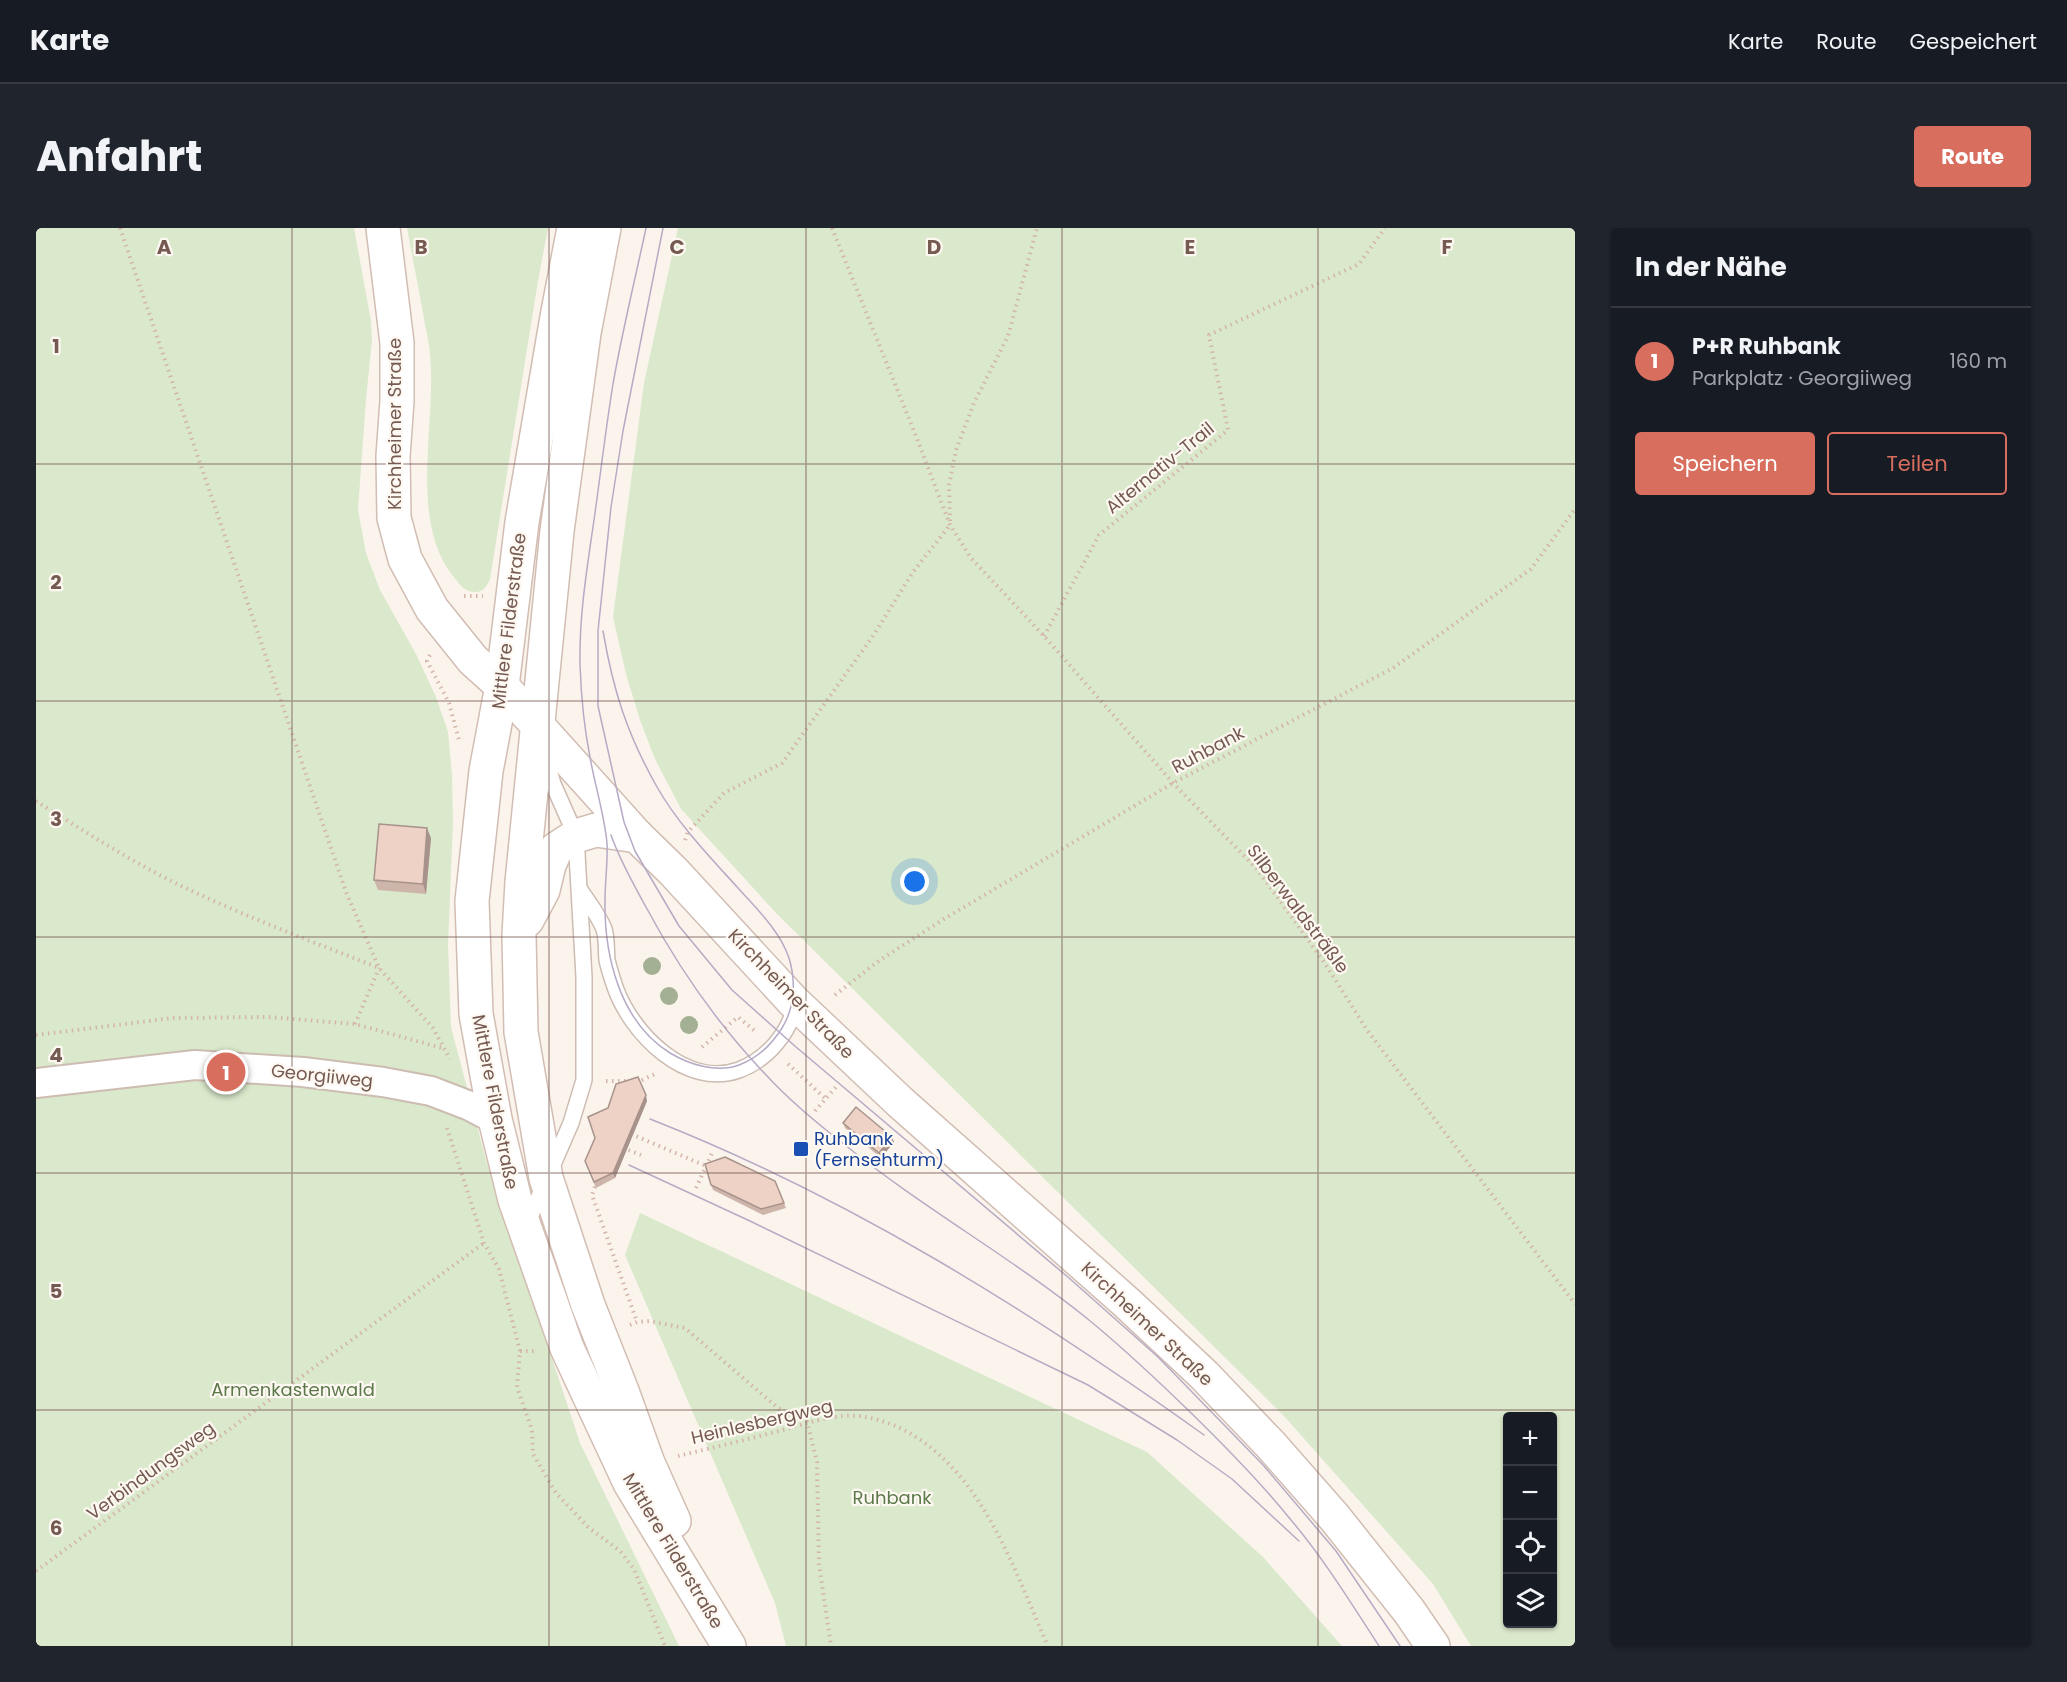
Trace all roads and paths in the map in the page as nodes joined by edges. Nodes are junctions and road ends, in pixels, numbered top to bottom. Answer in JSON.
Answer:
{"nodes":[{"id":1,"x":120,"y":228,"type":"edge"},
{"id":2,"x":383,"y":228,"type":"edge"},
{"id":3,"x":574,"y":228,"type":"edge"},
{"id":4,"x":604,"y":228,"type":"edge"},
{"id":5,"x":832,"y":228,"type":"edge"},
{"id":6,"x":1037,"y":228,"type":"edge"},
{"id":7,"x":1385,"y":228,"type":"edge"},
{"id":8,"x":1575,"y":509,"type":"edge"},
{"id":9,"x":950,"y":525,"type":"junction"},
{"id":10,"x":1044,"y":636,"type":"junction"},
{"id":11,"x":502,"y":686,"type":"junction"},
{"id":12,"x":537,"y":725,"type":"junction"},
{"id":13,"x":1173,"y":783,"type":"junction"},
{"id":14,"x":36,"y":801,"type":"edge"},
{"id":15,"x":576,"y":836,"type":"junction"},
{"id":16,"x":638,"y":836,"type":"junction"},
{"id":17,"x":673,"y":871,"type":"junction"},
{"id":18,"x":579,"y":887,"type":"junction"},
{"id":19,"x":519,"y":934,"type":"junction"},
{"id":20,"x":379,"y":968,"type":"junction"},
{"id":21,"x":835,"y":995,"type":"dead end"},
{"id":22,"x":796,"y":1004,"type":"junction"},
{"id":23,"x":355,"y":1024,"type":"junction"},
{"id":24,"x":759,"y":1025,"type":"dead end"},
{"id":25,"x":36,"y":1035,"type":"edge"},
{"id":26,"x":442,"y":1048,"type":"junction"},
{"id":27,"x":452,"y":1062,"type":"dead end"},
{"id":28,"x":786,"y":1062,"type":"dead end"},
{"id":29,"x":680,"y":1064,"type":"junction"},
{"id":30,"x":36,"y":1083,"type":"edge"},
{"id":31,"x":836,"y":1087,"type":"dead end"},
{"id":32,"x":635,"y":1092,"type":"edge"},
{"id":33,"x":441,"y":1095,"type":"junction"},
{"id":34,"x":826,"y":1099,"type":"junction"},
{"id":35,"x":815,"y":1111,"type":"dead end"},
{"id":36,"x":495,"y":1119,"type":"junction"},
{"id":37,"x":625,"y":1134,"type":"edge"},
{"id":38,"x":619,"y":1141,"type":"edge"},
{"id":39,"x":713,"y":1151,"type":"dead end"},
{"id":40,"x":641,"y":1155,"type":"dead end"},
{"id":41,"x":706,"y":1166,"type":"junction"},
{"id":42,"x":600,"y":1175,"type":"edge"},
{"id":43,"x":546,"y":1178,"type":"junction"},
{"id":44,"x":696,"y":1188,"type":"dead end"},
{"id":45,"x":525,"y":1230,"type":"junction"},
{"id":46,"x":484,"y":1243,"type":"junction"},
{"id":47,"x":1575,"y":1304,"type":"edge"},
{"id":48,"x":807,"y":1422,"type":"junction"},
{"id":49,"x":648,"y":1463,"type":"junction"},
{"id":50,"x":36,"y":1571,"type":"edge"},
{"id":51,"x":665,"y":1646,"type":"edge"},
{"id":52,"x":730,"y":1646,"type":"edge"},
{"id":53,"x":831,"y":1646,"type":"edge"},
{"id":54,"x":1048,"y":1646,"type":"edge"},
{"id":55,"x":1432,"y":1646,"type":"edge"}],
"edges":[{"from":1,"to":20,"type":"path"},
{"from":2,"to":11,"type":"main road","name":"Kirchheimer Straße"},
{"from":3,"to":11,"type":"main road","name":"Mittlere Filderstraße"},
{"from":4,"to":12,"type":"main road","name":"Mittlere Filderstraße"},
{"from":5,"to":9,"type":"path","name":"Silberwaldsträßle"},
{"from":6,"to":9,"type":"path"},
{"from":7,"to":10,"type":"path","name":"Alternativ-Trail"},
{"from":8,"to":13,"type":"path","name":"Ruhbank"},
{"from":9,"to":10,"type":"path","name":"Silberwaldsträßle"},
{"from":9,"to":17,"type":"path"},
{"from":10,"to":13,"type":"path","name":"Silberwaldsträßle"},
{"from":11,"to":12,"type":"main road","name":"Kirchheimer Straße"},
{"from":11,"to":36,"type":"main road","name":"Mittlere Filderstraße"},
{"from":12,"to":15,"type":"lane"},
{"from":12,"to":16,"type":"main road","name":"Kirchheimer Straße"},
{"from":12,"to":19,"type":"main road","name":"Mittlere Filderstraße"},
{"from":13,"to":21,"type":"path","name":"Ruhbank"},
{"from":13,"to":47,"type":"path","name":"Silberwaldsträßle"},
{"from":14,"to":20,"type":"path"},
{"from":15,"to":16,"type":"main road"},
{"from":15,"to":18,"type":"lane"},
{"from":15,"to":19,"type":"main road"},
{"from":16,"to":17,"type":"main road","name":"Kirchheimer Straße"},
{"from":17,"to":22,"type":"main road","name":"Kirchheimer Straße"},
{"from":18,"to":29,"type":"lane"},
{"from":18,"to":43,"type":"lane"},
{"from":19,"to":43,"type":"main road","name":"Mittlere Filderstraße"},
{"from":20,"to":23,"type":"path"},
{"from":20,"to":26,"type":"path"},
{"from":22,"to":29,"type":"lane"},
{"from":22,"to":55,"type":"main road","name":"Kirchheimer Straße"},
{"from":23,"to":25,"type":"path"},
{"from":23,"to":26,"type":"path"},
{"from":24,"to":29,"type":"path"},
{"from":26,"to":27,"type":"path"},
{"from":28,"to":34,"type":"path"},
{"from":29,"to":32,"type":"path"},
{"from":30,"to":33,"type":"street","name":"Georgiiweg"},
{"from":31,"to":34,"type":"path"},
{"from":33,"to":36,"type":"street","name":"Georgiiweg"},
{"from":33,"to":46,"type":"path"},
{"from":34,"to":35,"type":"path"},
{"from":36,"to":43,"type":"main road"},
{"from":36,"to":45,"type":"main road","name":"Mittlere Filderstraße"},
{"from":37,"to":41,"type":"path"},
{"from":38,"to":40,"type":"path"},
{"from":39,"to":41,"type":"path"},
{"from":41,"to":44,"type":"path"},
{"from":42,"to":48,"type":"path"},
{"from":43,"to":45,"type":"lane"},
{"from":43,"to":49,"type":"main road","name":"Mittlere Filderstraße"},
{"from":45,"to":52,"type":"main road","name":"Mittlere Filderstraße"},
{"from":46,"to":50,"type":"path","name":"Verbindungsweg"},
{"from":46,"to":51,"type":"path"},
{"from":48,"to":49,"type":"path","name":"Heinlesbergweg"},
{"from":48,"to":53,"type":"path"},
{"from":48,"to":54,"type":"path","name":"Heinlesbergweg"},
{"from":49,"to":52,"type":"main road","name":"Mittlere Filderstraße"}]}
